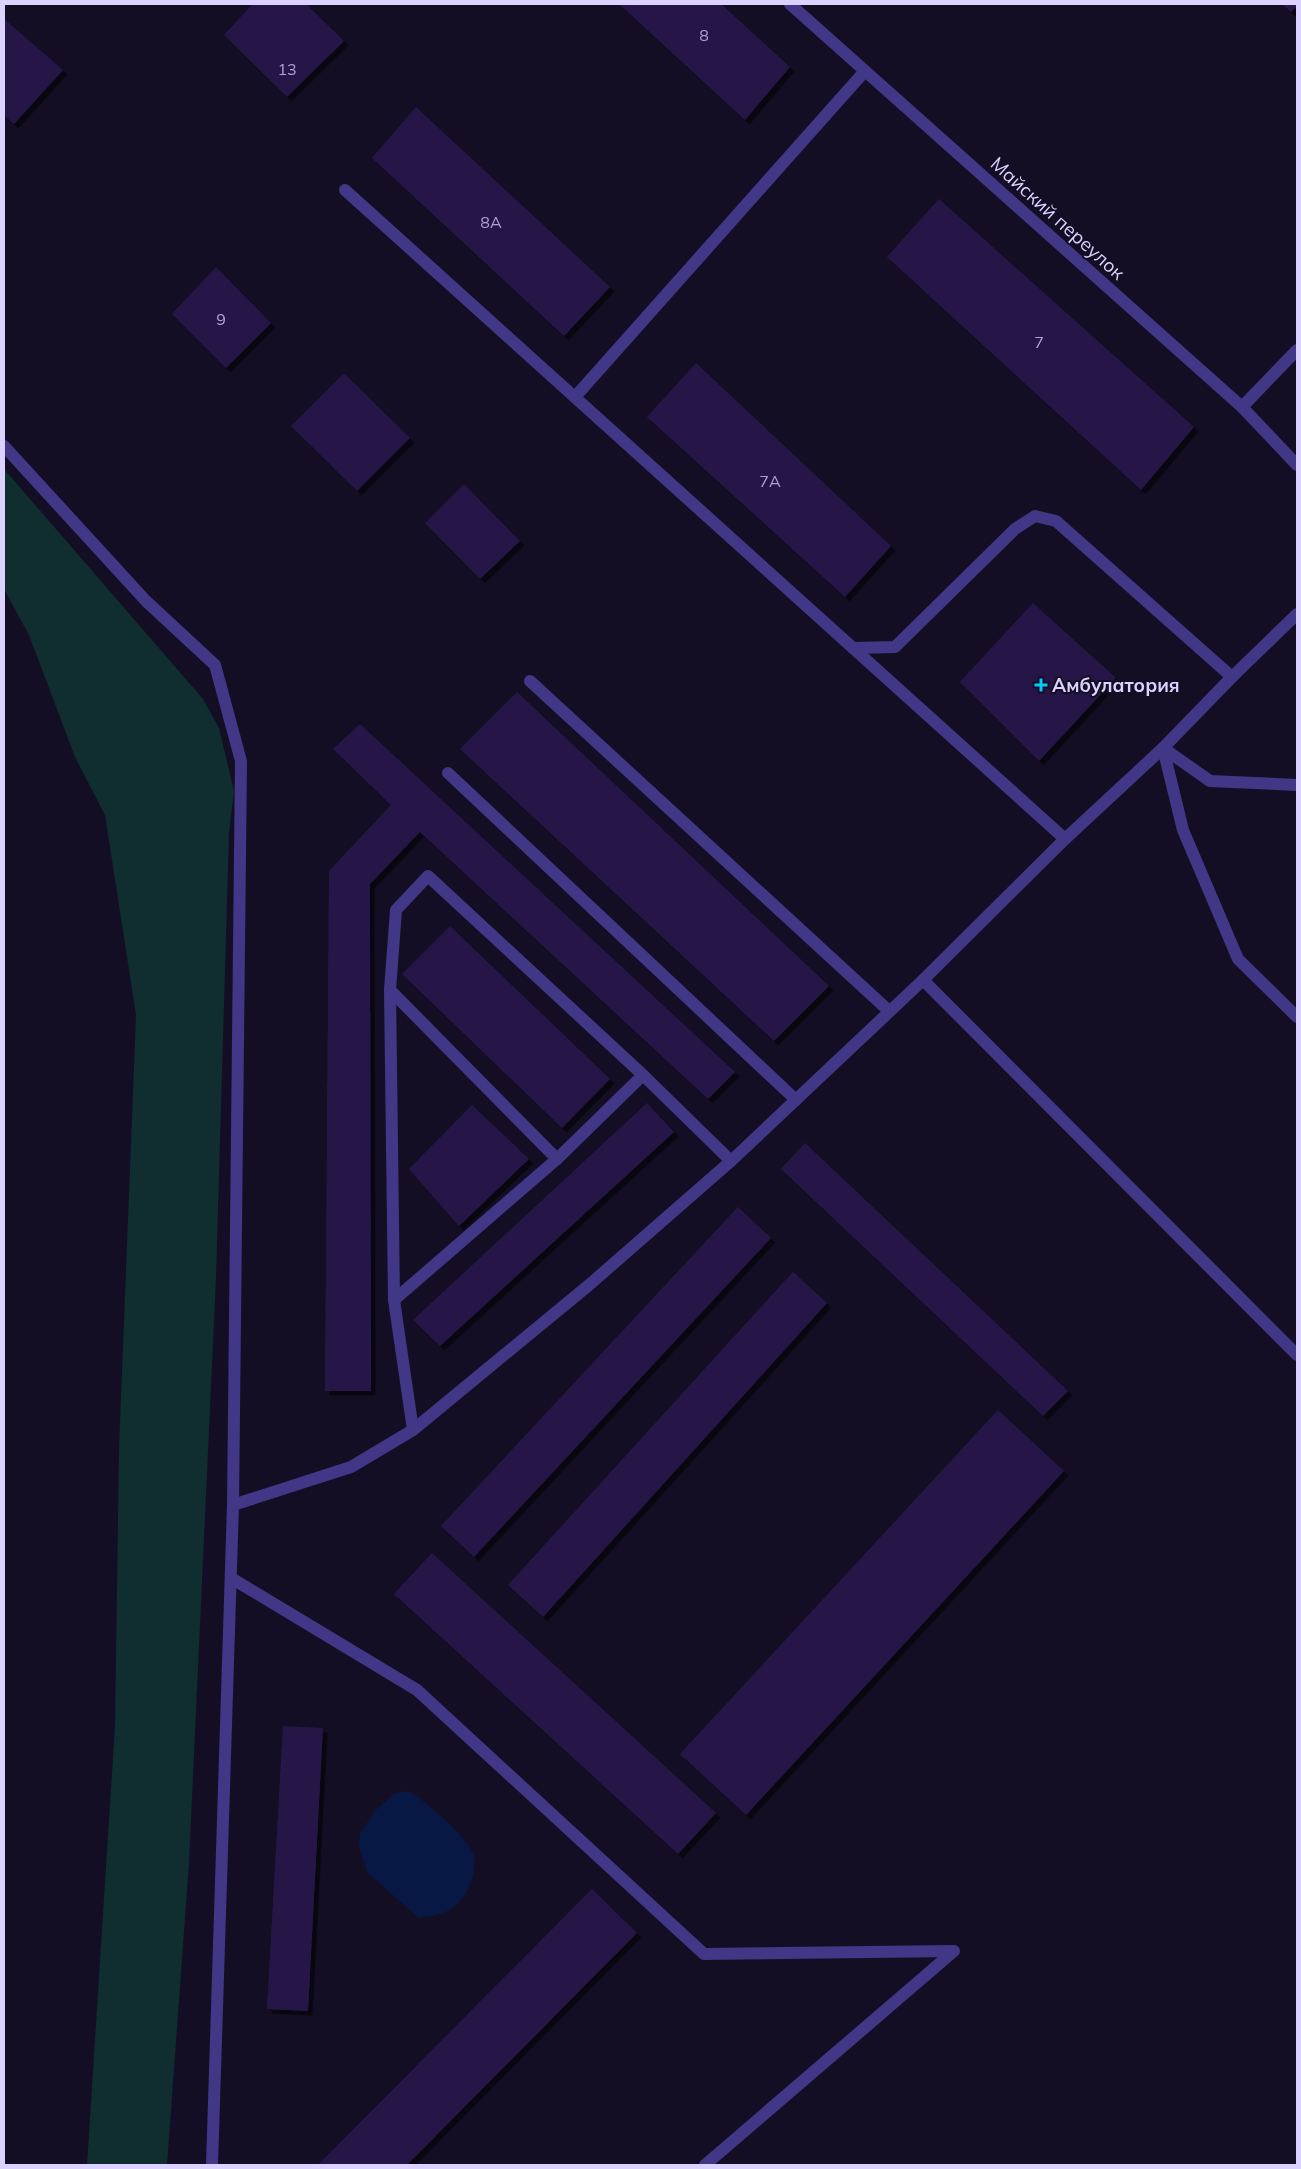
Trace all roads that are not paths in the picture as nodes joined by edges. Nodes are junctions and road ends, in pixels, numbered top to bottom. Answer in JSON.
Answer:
{"nodes":[{"id":1,"x":790,"y":4,"type":"edge"},
{"id":2,"x":865,"y":71,"type":"junction"},
{"id":3,"x":345,"y":190,"type":"dead end"},
{"id":4,"x":1297,"y":350,"type":"edge"},
{"id":5,"x":574,"y":397,"type":"junction"},
{"id":6,"x":1242,"y":407,"type":"junction"},
{"id":7,"x":4,"y":446,"type":"edge"},
{"id":8,"x":1297,"y":465,"type":"edge"},
{"id":9,"x":1297,"y":614,"type":"edge"},
{"id":10,"x":853,"y":648,"type":"junction"},
{"id":11,"x":1232,"y":677,"type":"junction"},
{"id":12,"x":530,"y":681,"type":"dead end"},
{"id":13,"x":1163,"y":748,"type":"junction"},
{"id":14,"x":448,"y":773,"type":"dead end"},
{"id":15,"x":1297,"y":785,"type":"edge"},
{"id":16,"x":1065,"y":839,"type":"junction"},
{"id":17,"x":923,"y":980,"type":"junction"},
{"id":18,"x":390,"y":990,"type":"junction"},
{"id":19,"x":889,"y":1011,"type":"junction"},
{"id":20,"x":1297,"y":1017,"type":"edge"},
{"id":21,"x":642,"y":1075,"type":"junction"},
{"id":22,"x":796,"y":1100,"type":"junction"},
{"id":23,"x":557,"y":1159,"type":"junction"},
{"id":24,"x":731,"y":1161,"type":"junction"},
{"id":25,"x":394,"y":1300,"type":"junction"},
{"id":26,"x":1297,"y":1355,"type":"edge"},
{"id":27,"x":413,"y":1430,"type":"junction"},
{"id":28,"x":233,"y":1505,"type":"junction"},
{"id":29,"x":231,"y":1578,"type":"junction"},
{"id":30,"x":212,"y":2165,"type":"edge"},
{"id":31,"x":705,"y":2165,"type":"edge"}],
"edges":[{"from":1,"to":2,"type":"street","name":"Майский переулок"},
{"from":2,"to":5,"type":"street"},
{"from":2,"to":6,"type":"street","name":"Майский переулок"},
{"from":3,"to":5,"type":"street"},
{"from":4,"to":6,"type":"street"},
{"from":5,"to":10,"type":"street"},
{"from":6,"to":8,"type":"street","name":"Майский переулок"},
{"from":7,"to":28,"type":"street"},
{"from":9,"to":11,"type":"street"},
{"from":10,"to":11,"type":"street"},
{"from":10,"to":16,"type":"street"},
{"from":11,"to":13,"type":"street"},
{"from":12,"to":19,"type":"street"},
{"from":13,"to":15,"type":"street"},
{"from":13,"to":16,"type":"street"},
{"from":13,"to":20,"type":"street"},
{"from":14,"to":22,"type":"street"},
{"from":16,"to":17,"type":"street"},
{"from":17,"to":19,"type":"street"},
{"from":17,"to":26,"type":"street"},
{"from":18,"to":21,"type":"street"},
{"from":18,"to":23,"type":"street"},
{"from":18,"to":25,"type":"street"},
{"from":19,"to":22,"type":"street"},
{"from":21,"to":23,"type":"street"},
{"from":21,"to":24,"type":"street"},
{"from":22,"to":24,"type":"street"},
{"from":23,"to":25,"type":"street"},
{"from":24,"to":27,"type":"street"},
{"from":25,"to":27,"type":"street"},
{"from":27,"to":28,"type":"street"},
{"from":28,"to":29,"type":"street"},
{"from":29,"to":30,"type":"street"},
{"from":29,"to":31,"type":"street"}]}
